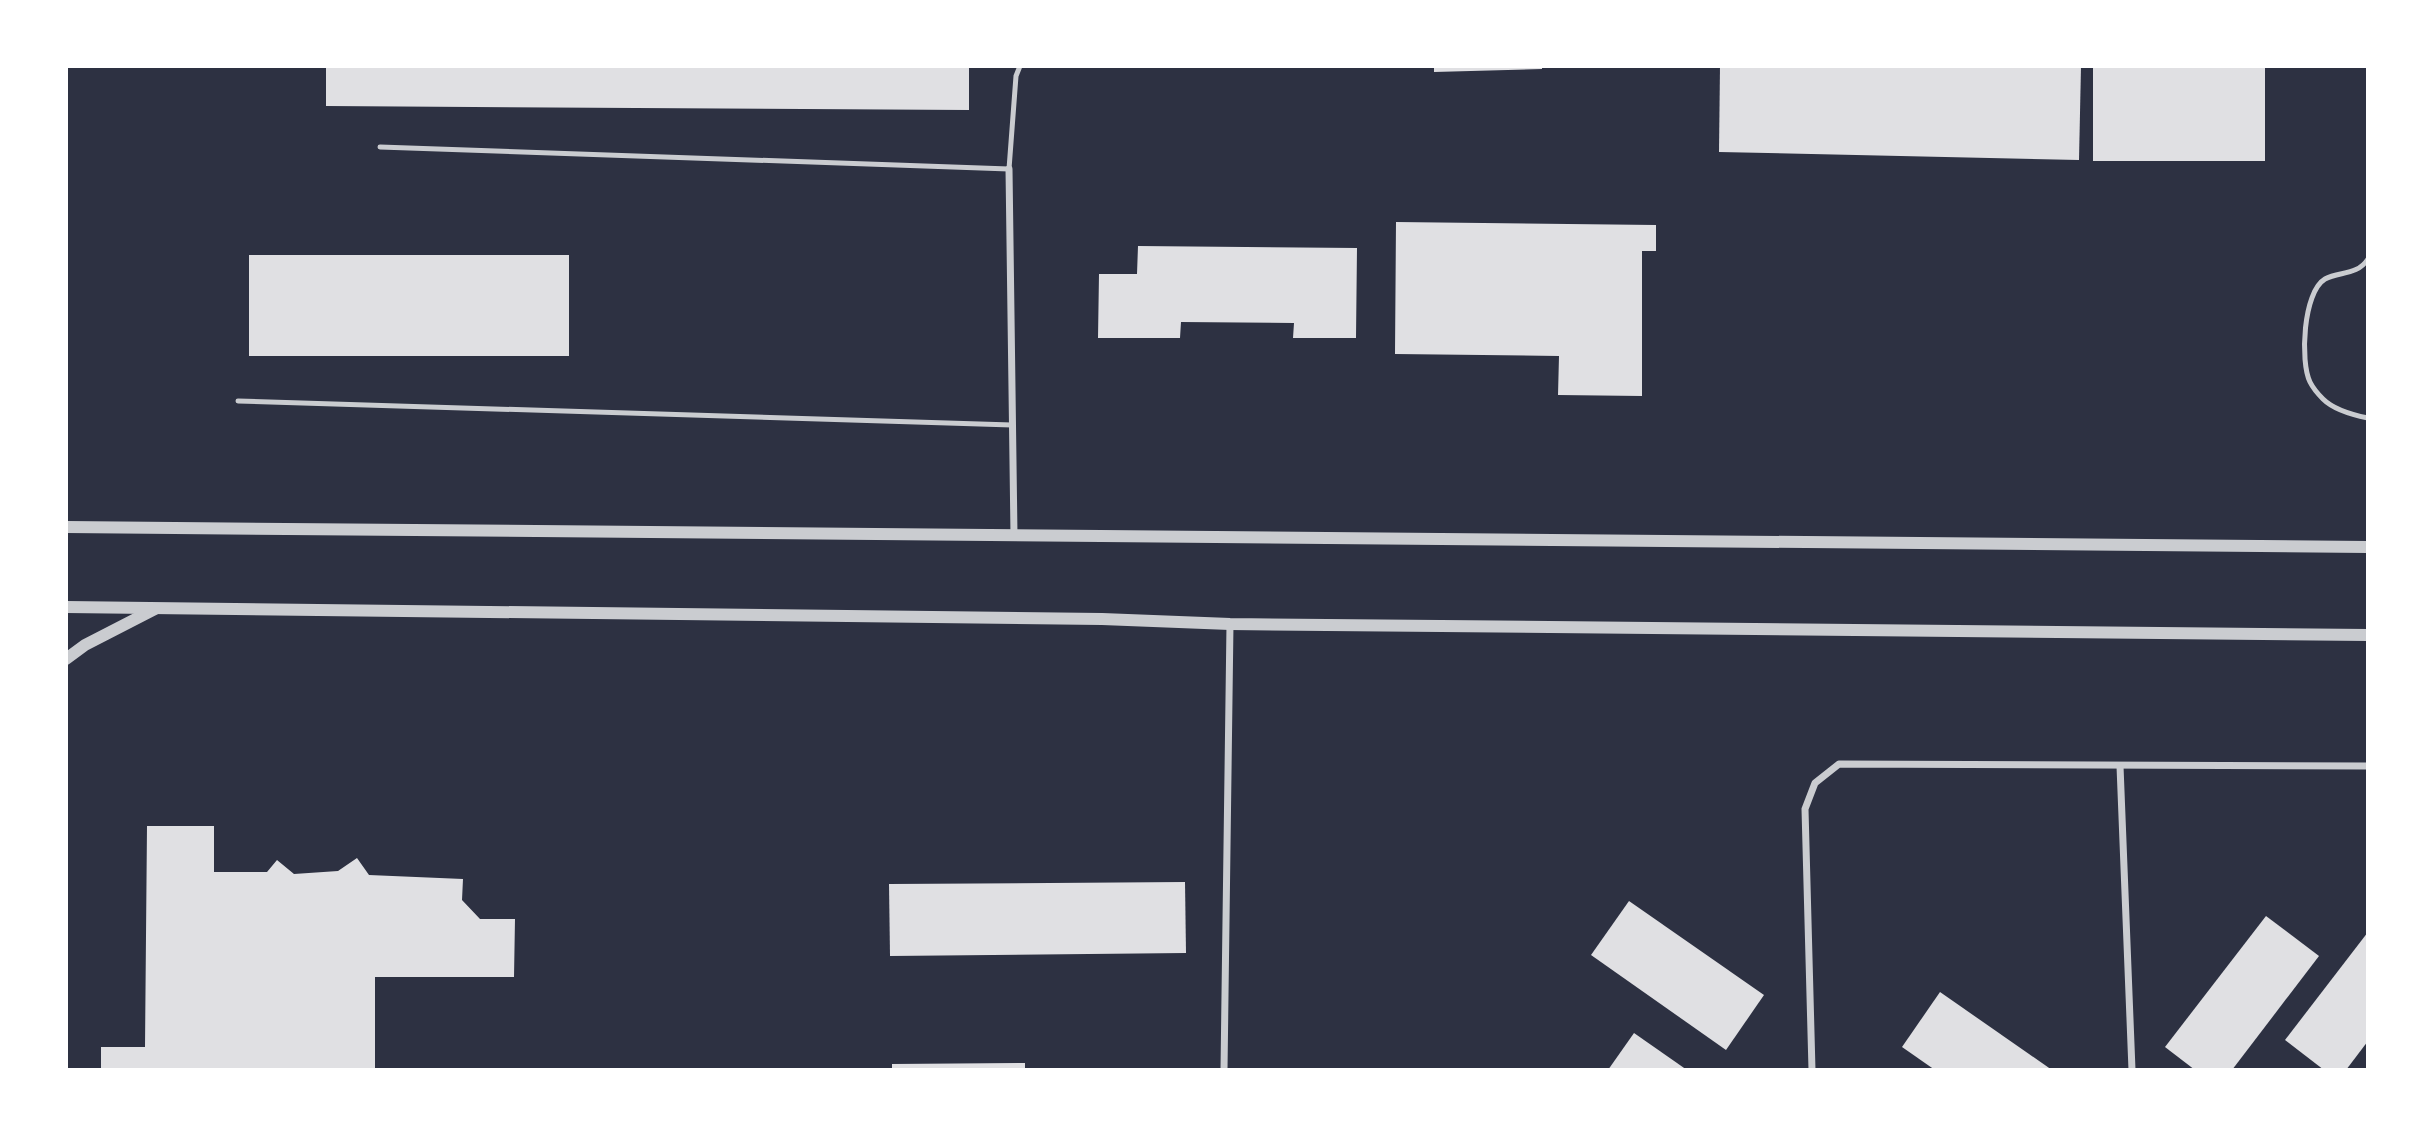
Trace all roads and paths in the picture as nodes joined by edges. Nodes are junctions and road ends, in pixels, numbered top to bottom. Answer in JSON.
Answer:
{"nodes":[{"id":1,"x":1020,"y":66,"type":"edge"},
{"id":2,"x":380,"y":147,"type":"dead end"},
{"id":3,"x":1009,"y":169,"type":"junction"},
{"id":4,"x":2368,"y":260,"type":"edge"},
{"id":5,"x":238,"y":401,"type":"dead end"},
{"id":6,"x":2368,"y":418,"type":"edge"},
{"id":7,"x":1012,"y":425,"type":"junction"},
{"id":8,"x":66,"y":527,"type":"edge"},
{"id":9,"x":1014,"y":536,"type":"junction"},
{"id":10,"x":2368,"y":547,"type":"edge"},
{"id":11,"x":66,"y":607,"type":"edge"},
{"id":12,"x":158,"y":607,"type":"junction"},
{"id":13,"x":1230,"y":624,"type":"junction"},
{"id":14,"x":2368,"y":635,"type":"edge"},
{"id":15,"x":66,"y":659,"type":"edge"},
{"id":16,"x":2120,"y":766,"type":"junction"},
{"id":17,"x":2368,"y":766,"type":"edge"},
{"id":18,"x":1224,"y":1069,"type":"edge"},
{"id":19,"x":1812,"y":1069,"type":"edge"},
{"id":20,"x":2132,"y":1069,"type":"edge"}],
"edges":[{"from":1,"to":3,"type":"lane"},
{"from":2,"to":3,"type":"lane"},
{"from":3,"to":7,"type":"street"},
{"from":4,"to":6,"type":"lane"},
{"from":5,"to":7,"type":"lane"},
{"from":7,"to":9,"type":"street"},
{"from":8,"to":9,"type":"street"},
{"from":9,"to":10,"type":"street"},
{"from":11,"to":12,"type":"street"},
{"from":12,"to":13,"type":"street"},
{"from":12,"to":15,"type":"street"},
{"from":13,"to":14,"type":"street"},
{"from":13,"to":18,"type":"street"},
{"from":16,"to":17,"type":"street"},
{"from":16,"to":19,"type":"street"},
{"from":16,"to":20,"type":"street"}]}
